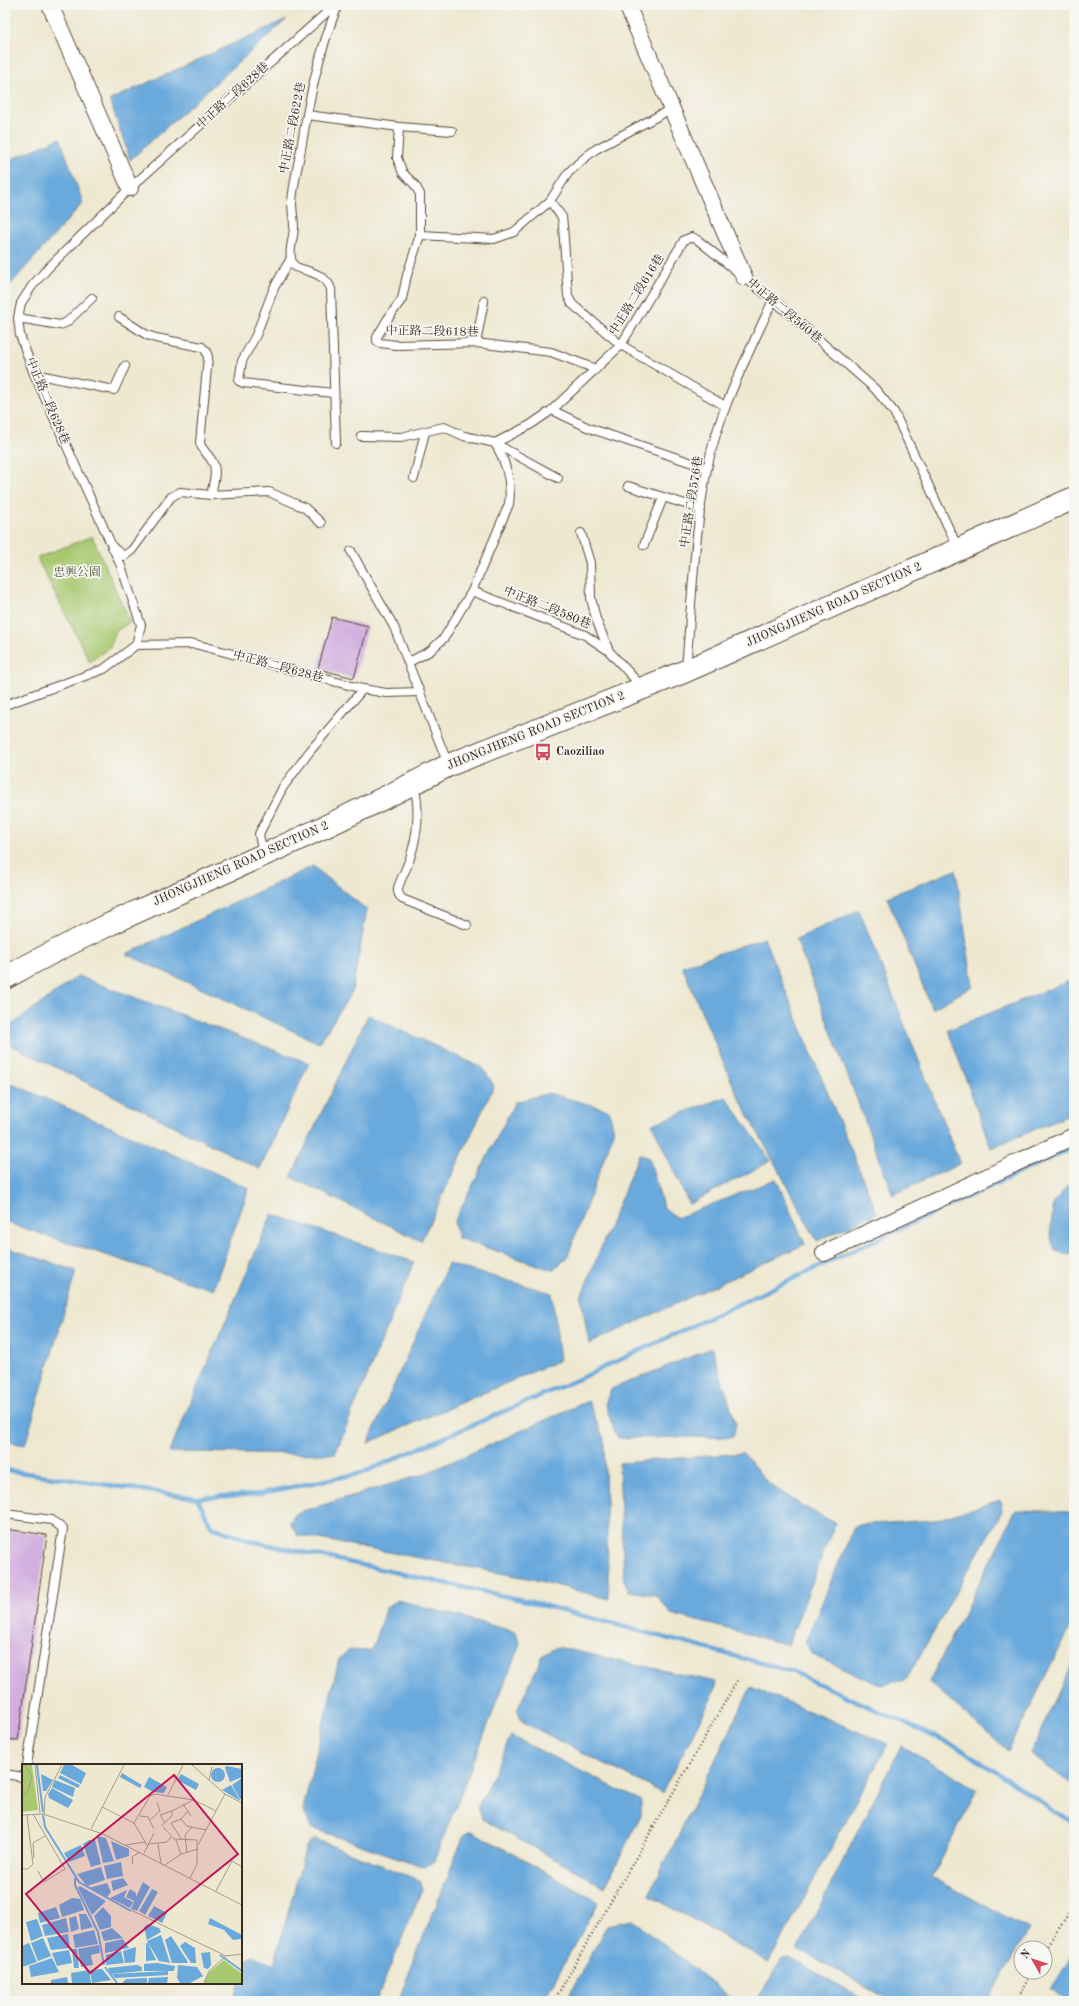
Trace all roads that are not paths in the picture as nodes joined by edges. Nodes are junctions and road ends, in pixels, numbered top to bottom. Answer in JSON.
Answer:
{"nodes":[{"id":1,"x":50,"y":5,"type":"edge"},
{"id":2,"x":337,"y":5,"type":"edge"},
{"id":3,"x":627,"y":5,"type":"edge"},
{"id":4,"x":672,"y":109,"type":"junction"},
{"id":5,"x":306,"y":115,"type":"junction"},
{"id":6,"x":399,"y":127,"type":"junction"},
{"id":7,"x":452,"y":131,"type":"dead end"},
{"id":8,"x":130,"y":188,"type":"junction"},
{"id":9,"x":550,"y":201,"type":"junction"},
{"id":10,"x":420,"y":235,"type":"junction"},
{"id":11,"x":290,"y":258,"type":"junction"},
{"id":12,"x":744,"y":277,"type":"junction"},
{"id":13,"x":92,"y":298,"type":"dead end"},
{"id":14,"x":773,"y":300,"type":"junction"},
{"id":15,"x":484,"y":301,"type":"dead end"},
{"id":16,"x":119,"y":317,"type":"dead end"},
{"id":17,"x":18,"y":318,"type":"junction"},
{"id":18,"x":476,"y":343,"type":"junction"},
{"id":19,"x":621,"y":345,"type":"junction"},
{"id":20,"x":125,"y":366,"type":"dead end"},
{"id":21,"x":596,"y":369,"type":"junction"},
{"id":22,"x":34,"y":374,"type":"junction"},
{"id":23,"x":333,"y":393,"type":"junction"},
{"id":24,"x":725,"y":406,"type":"junction"},
{"id":25,"x":552,"y":410,"type":"junction"},
{"id":26,"x":425,"y":432,"type":"junction"},
{"id":27,"x":361,"y":436,"type":"dead end"},
{"id":28,"x":336,"y":443,"type":"dead end"},
{"id":29,"x":495,"y":443,"type":"junction"},
{"id":30,"x":707,"y":468,"type":"junction"},
{"id":31,"x":414,"y":478,"type":"dead end"},
{"id":32,"x":558,"y":478,"type":"dead end"},
{"id":33,"x":628,"y":486,"type":"dead end"},
{"id":34,"x":211,"y":495,"type":"junction"},
{"id":35,"x":663,"y":498,"type":"junction"},
{"id":36,"x":1074,"y":498,"type":"edge"},
{"id":37,"x":701,"y":509,"type":"junction"},
{"id":38,"x":321,"y":523,"type":"dead end"},
{"id":39,"x":581,"y":533,"type":"dead end"},
{"id":40,"x":110,"y":545,"type":"junction"},
{"id":41,"x":644,"y":545,"type":"dead end"},
{"id":42,"x":958,"y":550,"type":"junction"},
{"id":43,"x":351,"y":551,"type":"dead end"},
{"id":44,"x":472,"y":591,"type":"junction"},
{"id":45,"x":136,"y":645,"type":"junction"},
{"id":46,"x":609,"y":652,"type":"junction"},
{"id":47,"x":409,"y":662,"type":"junction"},
{"id":48,"x":686,"y":671,"type":"junction"},
{"id":49,"x":643,"y":688,"type":"junction"},
{"id":50,"x":363,"y":689,"type":"junction"},
{"id":51,"x":420,"y":692,"type":"junction"},
{"id":52,"x":5,"y":705,"type":"edge"},
{"id":53,"x":449,"y":765,"type":"junction"},
{"id":54,"x":414,"y":784,"type":"junction"},
{"id":55,"x":263,"y":855,"type":"junction"},
{"id":56,"x":467,"y":925,"type":"dead end"},
{"id":57,"x":5,"y":978,"type":"edge"},
{"id":58,"x":1074,"y":1136,"type":"edge"},
{"id":59,"x":824,"y":1253,"type":"dead end"},
{"id":60,"x":5,"y":1514,"type":"edge"},
{"id":61,"x":27,"y":1764,"type":"edge"},
{"id":62,"x":5,"y":1774,"type":"edge"},
{"id":63,"x":22,"y":1777,"type":"edge"}],
"edges":[{"from":1,"to":8,"type":"street"},
{"from":2,"to":5,"type":"lane","name":"中正路二段622巷"},
{"from":2,"to":8,"type":"lane","name":"中正路二段628巷"},
{"from":3,"to":4,"type":"street","name":"中正路二段560巷"},
{"from":4,"to":9,"type":"lane"},
{"from":4,"to":12,"type":"street","name":"中正路二段560巷"},
{"from":5,"to":6,"type":"lane"},
{"from":5,"to":11,"type":"lane","name":"中正路二段622巷"},
{"from":6,"to":7,"type":"lane"},
{"from":6,"to":10,"type":"lane","name":"中正路二段618巷"},
{"from":8,"to":17,"type":"lane","name":"中正路二段628巷"},
{"from":9,"to":10,"type":"lane"},
{"from":9,"to":19,"type":"lane"},
{"from":10,"to":18,"type":"lane","name":"中正路二段618巷"},
{"from":11,"to":23,"type":"lane"},
{"from":11,"to":23,"type":"lane","name":"中正路二段622巷"},
{"from":12,"to":14,"type":"lane","name":"中正路二段560巷"},
{"from":12,"to":19,"type":"lane","name":"中正路二段616巷"},
{"from":13,"to":17,"type":"lane"},
{"from":14,"to":24,"type":"lane","name":"中正路二段576巷"},
{"from":14,"to":42,"type":"lane","name":"中正路二段560巷"},
{"from":15,"to":18,"type":"lane"},
{"from":16,"to":34,"type":"lane"},
{"from":17,"to":22,"type":"lane","name":"中正路二段628巷"},
{"from":18,"to":21,"type":"lane","name":"中正路二段618巷"},
{"from":19,"to":21,"type":"lane","name":"中正路二段616巷"},
{"from":19,"to":24,"type":"lane"},
{"from":20,"to":22,"type":"lane"},
{"from":21,"to":25,"type":"lane","name":"中正路二段616巷"},
{"from":22,"to":40,"type":"lane","name":"中正路二段628巷"},
{"from":23,"to":28,"type":"lane"},
{"from":24,"to":30,"type":"lane","name":"中正路二段576巷"},
{"from":25,"to":29,"type":"lane","name":"中正路二段616巷"},
{"from":25,"to":30,"type":"lane"},
{"from":26,"to":27,"type":"lane"},
{"from":26,"to":29,"type":"lane"},
{"from":26,"to":31,"type":"lane"},
{"from":29,"to":32,"type":"lane"},
{"from":29,"to":44,"type":"lane"},
{"from":30,"to":37,"type":"lane","name":"中正路二段576巷"},
{"from":33,"to":35,"type":"lane"},
{"from":34,"to":38,"type":"lane"},
{"from":34,"to":40,"type":"lane"},
{"from":35,"to":37,"type":"lane"},
{"from":35,"to":41,"type":"lane"},
{"from":36,"to":42,"type":"main road","name":"JHONGJHENG ROAD SECTION 2"},
{"from":37,"to":48,"type":"lane","name":"中正路二段576巷"},
{"from":39,"to":46,"type":"lane"},
{"from":40,"to":45,"type":"lane","name":"中正路二段628巷"},
{"from":42,"to":48,"type":"main road","name":"JHONGJHENG ROAD SECTION 2"},
{"from":43,"to":47,"type":"lane"},
{"from":44,"to":46,"type":"lane","name":"中正路二段580巷"},
{"from":44,"to":47,"type":"lane"},
{"from":45,"to":50,"type":"lane","name":"中正路二段628巷"},
{"from":45,"to":52,"type":"lane"},
{"from":46,"to":49,"type":"lane","name":"中正路二段580巷"},
{"from":47,"to":51,"type":"lane"},
{"from":48,"to":49,"type":"main road","name":"JHONGJHENG ROAD SECTION 2"},
{"from":49,"to":53,"type":"main road","name":"JHONGJHENG ROAD SECTION 2"},
{"from":50,"to":51,"type":"lane","name":"中正路二段628巷"},
{"from":50,"to":55,"type":"lane"},
{"from":51,"to":53,"type":"lane"},
{"from":53,"to":54,"type":"main road","name":"JHONGJHENG ROAD SECTION 2"},
{"from":54,"to":55,"type":"main road","name":"JHONGJHENG ROAD SECTION 2"},
{"from":54,"to":56,"type":"lane"},
{"from":55,"to":57,"type":"main road","name":"JHONGJHENG ROAD SECTION 2"},
{"from":58,"to":59,"type":"street"},
{"from":60,"to":61,"type":"lane"},
{"from":62,"to":63,"type":"lane"}]}
